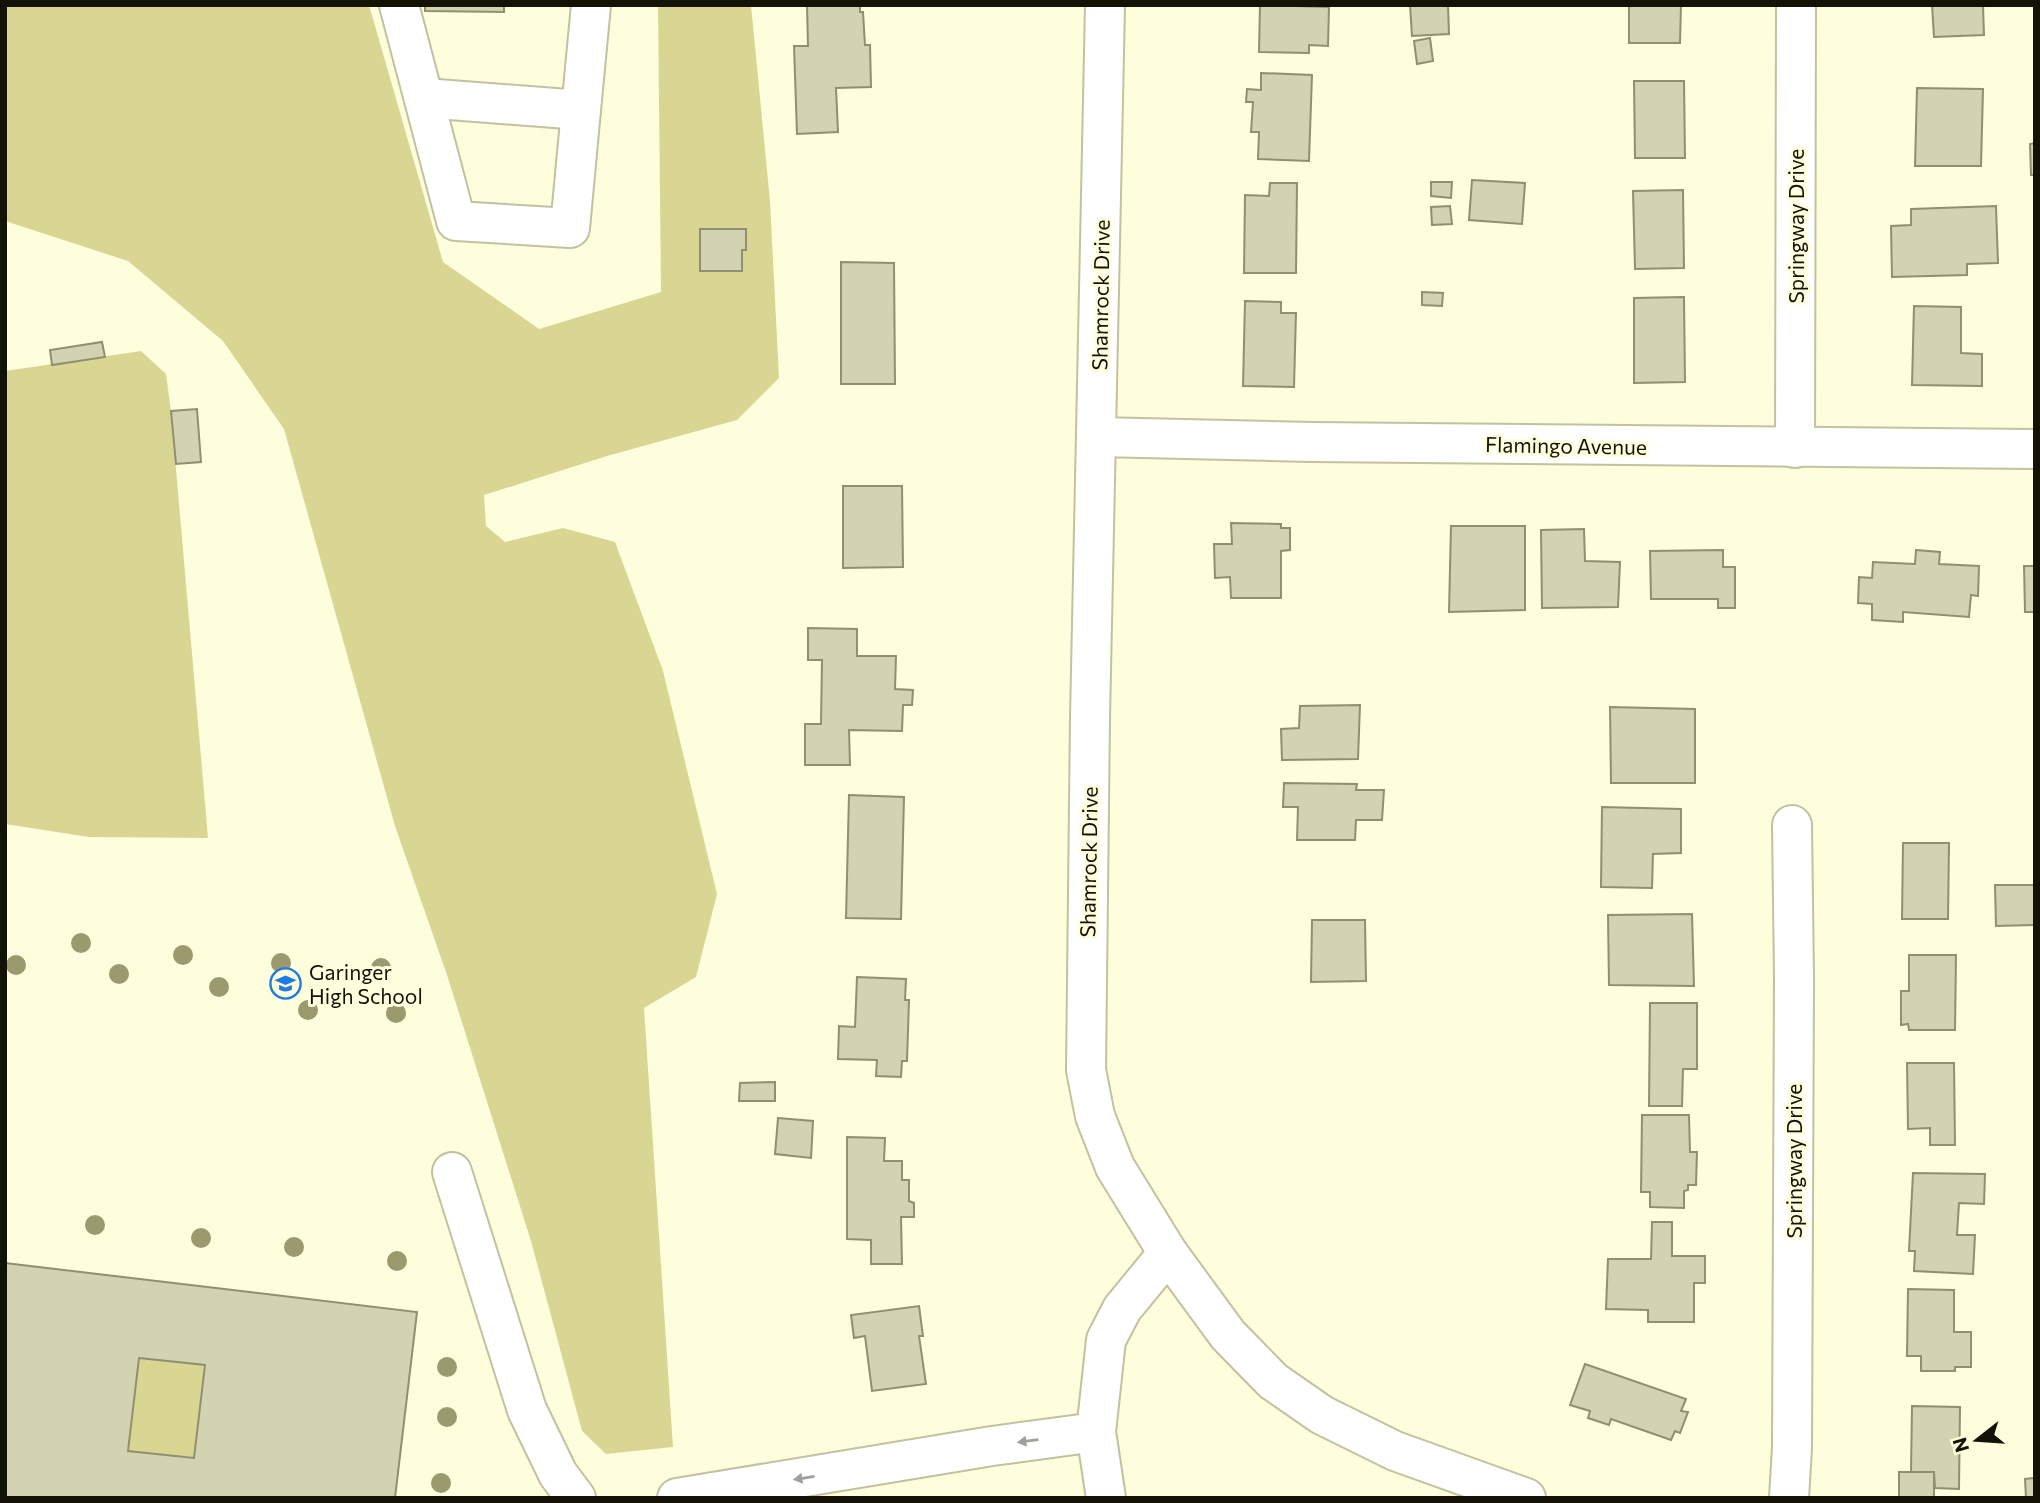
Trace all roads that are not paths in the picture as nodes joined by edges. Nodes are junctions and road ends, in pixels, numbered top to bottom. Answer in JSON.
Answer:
{"nodes":[{"id":1,"x":399,"y":5,"type":"edge"},
{"id":2,"x":591,"y":5,"type":"edge"},
{"id":3,"x":1105,"y":5,"type":"edge"},
{"id":4,"x":1796,"y":5,"type":"edge"},
{"id":5,"x":424,"y":98,"type":"junction"},
{"id":6,"x":581,"y":110,"type":"junction"},
{"id":7,"x":1098,"y":437,"type":"junction"},
{"id":8,"x":1795,"y":448,"type":"junction"},
{"id":9,"x":2035,"y":449,"type":"edge"},
{"id":10,"x":1791,"y":825,"type":"dead end"},
{"id":11,"x":452,"y":1172,"type":"dead end"},
{"id":12,"x":1168,"y":1253,"type":"junction"},
{"id":13,"x":1096,"y":1432,"type":"junction"},
{"id":14,"x":576,"y":1498,"type":"edge"},
{"id":15,"x":677,"y":1498,"type":"edge"},
{"id":16,"x":1106,"y":1498,"type":"edge"},
{"id":17,"x":1526,"y":1498,"type":"edge"},
{"id":18,"x":1789,"y":1498,"type":"edge"}],
"edges":[{"from":1,"to":5,"type":"street"},
{"from":2,"to":6,"type":"street"},
{"from":3,"to":7,"type":"street","name":"Shamrock Drive"},
{"from":4,"to":8,"type":"street","name":"Springway Drive"},
{"from":5,"to":6,"type":"street"},
{"from":5,"to":6,"type":"street"},
{"from":7,"to":8,"type":"street","name":"Flamingo Avenue"},
{"from":7,"to":12,"type":"street","name":"Shamrock Drive"},
{"from":8,"to":9,"type":"street","name":"Flamingo Avenue"},
{"from":10,"to":18,"type":"street","name":"Springway Drive"},
{"from":11,"to":14,"type":"street"},
{"from":12,"to":13,"type":"street"},
{"from":12,"to":17,"type":"street","name":"Shamrock Drive"},
{"from":13,"to":15,"type":"street","one_way":true},
{"from":13,"to":16,"type":"street"}]}
